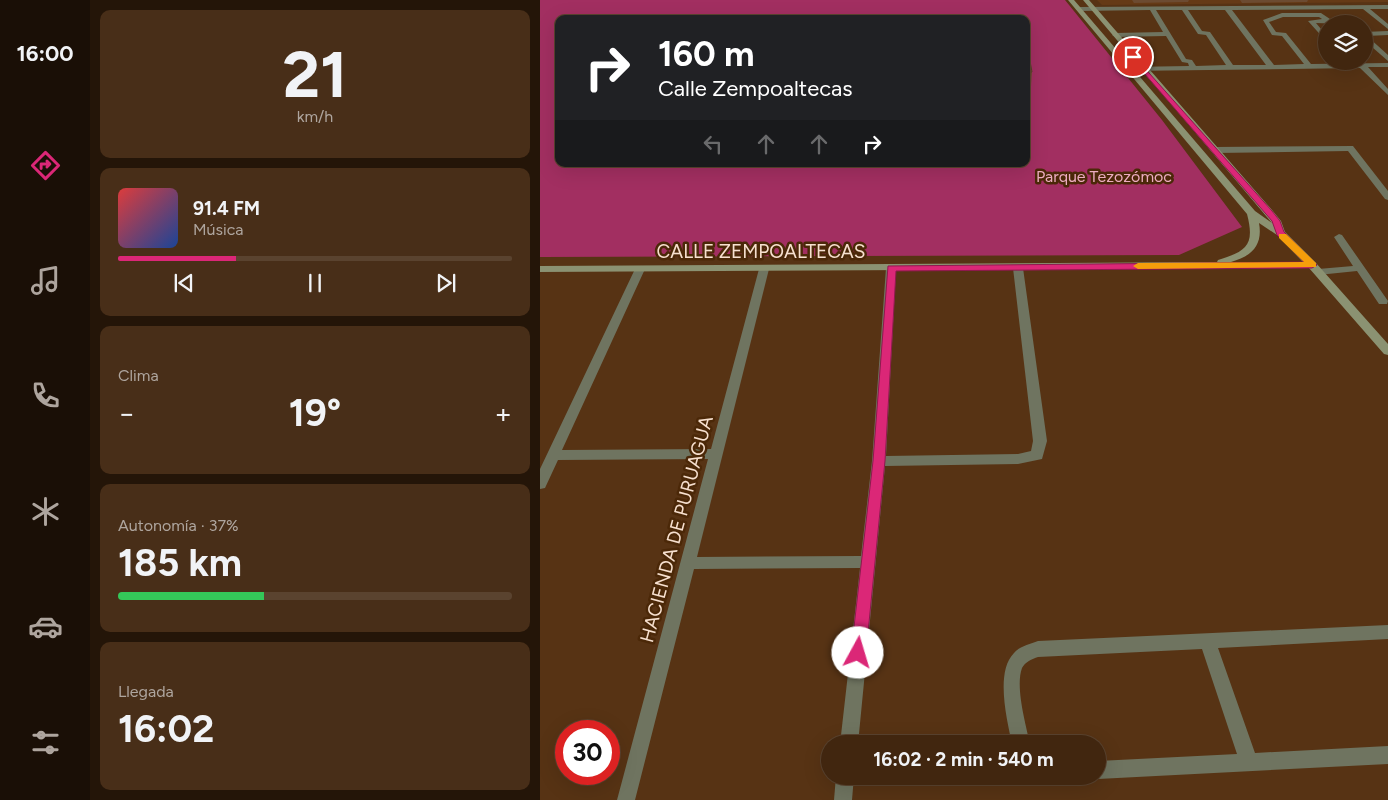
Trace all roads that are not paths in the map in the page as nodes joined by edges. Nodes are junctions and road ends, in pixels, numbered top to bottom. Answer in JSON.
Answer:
{"nodes":[{"id":1,"x":1071,"y":0,"type":"edge"},
{"id":2,"x":1086,"y":0,"type":"edge"},
{"id":3,"x":1275,"y":7,"type":"junction"},
{"id":4,"x":1364,"y":7,"type":"junction"},
{"id":5,"x":1388,"y":7,"type":"edge"},
{"id":6,"x":1152,"y":8,"type":"junction"},
{"id":7,"x":1184,"y":8,"type":"junction"},
{"id":8,"x":1227,"y":8,"type":"junction"},
{"id":9,"x":1079,"y":9,"type":"junction"},
{"id":10,"x":1093,"y":9,"type":"junction"},
{"id":11,"x":1282,"y":15,"type":"junction"},
{"id":12,"x":1318,"y":15,"type":"edge"},
{"id":13,"x":1318,"y":21,"type":"edge"},
{"id":14,"x":1388,"y":27,"type":"edge"},
{"id":15,"x":1318,"y":29,"type":"edge"},
{"id":16,"x":1167,"y":34,"type":"junction"},
{"id":17,"x":1373,"y":34,"type":"edge"},
{"id":18,"x":1388,"y":34,"type":"edge"},
{"id":19,"x":1115,"y":35,"type":"junction"},
{"id":20,"x":1373,"y":45,"type":"edge"},
{"id":21,"x":1388,"y":59,"type":"edge"},
{"id":22,"x":1318,"y":65,"type":"edge"},
{"id":23,"x":1373,"y":65,"type":"edge"},
{"id":24,"x":1388,"y":65,"type":"edge"},
{"id":25,"x":1230,"y":66,"type":"junction"},
{"id":26,"x":1271,"y":66,"type":"junction"},
{"id":27,"x":1309,"y":66,"type":"junction"},
{"id":28,"x":1194,"y":67,"type":"junction"},
{"id":29,"x":1142,"y":68,"type":"junction"},
{"id":30,"x":1129,"y":69,"type":"junction"},
{"id":31,"x":1367,"y":70,"type":"edge"},
{"id":32,"x":1388,"y":93,"type":"edge"},
{"id":33,"x":1215,"y":150,"type":"junction"},
{"id":34,"x":1388,"y":196,"type":"edge"},
{"id":35,"x":1252,"y":213,"type":"junction"},
{"id":36,"x":1280,"y":233,"type":"junction"},
{"id":37,"x":1339,"y":236,"type":"dead end"},
{"id":38,"x":1210,"y":265,"type":"junction"},
{"id":39,"x":764,"y":268,"type":"junction"},
{"id":40,"x":891,"y":268,"type":"junction"},
{"id":41,"x":1018,"y":268,"type":"junction"},
{"id":42,"x":1315,"y":268,"type":"junction"},
{"id":43,"x":1360,"y":268,"type":"junction"},
{"id":44,"x":540,"y":269,"type":"edge"},
{"id":45,"x":640,"y":269,"type":"junction"},
{"id":46,"x":1383,"y":302,"type":"dead end"},
{"id":47,"x":1388,"y":351,"type":"edge"},
{"id":48,"x":716,"y":454,"type":"junction"},
{"id":49,"x":553,"y":455,"type":"junction"},
{"id":50,"x":879,"y":461,"type":"junction"},
{"id":51,"x":540,"y":484,"type":"edge"},
{"id":52,"x":868,"y":562,"type":"junction"},
{"id":53,"x":688,"y":563,"type":"junction"},
{"id":54,"x":1388,"y":632,"type":"edge"},
{"id":55,"x":1207,"y":640,"type":"junction"},
{"id":56,"x":850,"y":735,"type":"edge"},
{"id":57,"x":1020,"y":735,"type":"edge"},
{"id":58,"x":1388,"y":755,"type":"edge"},
{"id":59,"x":1249,"y":763,"type":"junction"},
{"id":60,"x":1106,"y":770,"type":"edge"},
{"id":61,"x":844,"y":785,"type":"edge"},
{"id":62,"x":626,"y":800,"type":"edge"},
{"id":63,"x":843,"y":800,"type":"edge"}],
"edges":[{"from":1,"to":9,"type":"street"},
{"from":2,"to":10,"type":"street"},
{"from":3,"to":4,"type":"street"},
{"from":3,"to":8,"type":"street"},
{"from":3,"to":11,"type":"street"},
{"from":4,"to":5,"type":"street"},
{"from":4,"to":14,"type":"street"},
{"from":6,"to":7,"type":"street"},
{"from":6,"to":10,"type":"street"},
{"from":6,"to":16,"type":"street"},
{"from":7,"to":8,"type":"street"},
{"from":7,"to":25,"type":"street"},
{"from":8,"to":26,"type":"street"},
{"from":9,"to":10,"type":"street"},
{"from":9,"to":30,"type":"street"},
{"from":10,"to":19,"type":"street"},
{"from":11,"to":12,"type":"street"},
{"from":11,"to":27,"type":"street"},
{"from":13,"to":15,"type":"street"},
{"from":16,"to":19,"type":"street"},
{"from":16,"to":28,"type":"street"},
{"from":17,"to":18,"type":"street"},
{"from":19,"to":29,"type":"street"},
{"from":20,"to":21,"type":"street"},
{"from":22,"to":27,"type":"street"},
{"from":23,"to":24,"type":"street"},
{"from":25,"to":26,"type":"street"},
{"from":25,"to":28,"type":"street"},
{"from":26,"to":27,"type":"street"},
{"from":28,"to":29,"type":"street"},
{"from":29,"to":30,"type":"street"},
{"from":29,"to":33,"type":"street"},
{"from":30,"to":35,"type":"street"},
{"from":31,"to":32,"type":"street"},
{"from":33,"to":34,"type":"street"},
{"from":33,"to":36,"type":"street"},
{"from":35,"to":36,"type":"street"},
{"from":35,"to":38,"type":"street"},
{"from":36,"to":42,"type":"street"},
{"from":37,"to":43,"type":"street"},
{"from":38,"to":41,"type":"street","name":"CALLE ZEMPOALTECAS"},
{"from":38,"to":42,"type":"street","name":"CALLE ZEMPOALTECAS"},
{"from":39,"to":40,"type":"street","name":"CALLE ZEMPOALTECAS"},
{"from":39,"to":45,"type":"street","name":"CALLE ZEMPOALTECAS"},
{"from":39,"to":48,"type":"street","name":"HACIENDA DE PURUAGUA"},
{"from":40,"to":41,"type":"street","name":"CALLE ZEMPOALTECAS"},
{"from":40,"to":50,"type":"street"},
{"from":41,"to":50,"type":"street"},
{"from":42,"to":43,"type":"street"},
{"from":42,"to":47,"type":"street"},
{"from":43,"to":46,"type":"street"},
{"from":44,"to":45,"type":"street","name":"CALLE ZEMPOALTECAS"},
{"from":45,"to":49,"type":"street"},
{"from":48,"to":49,"type":"street"},
{"from":48,"to":53,"type":"street","name":"HACIENDA DE PURUAGUA"},
{"from":49,"to":51,"type":"street"},
{"from":50,"to":52,"type":"street"},
{"from":52,"to":53,"type":"street"},
{"from":52,"to":56,"type":"street"},
{"from":53,"to":62,"type":"street","name":"HACIENDA DE PURUAGUA"},
{"from":54,"to":55,"type":"street"},
{"from":55,"to":57,"type":"street"},
{"from":55,"to":59,"type":"street"},
{"from":58,"to":59,"type":"street"},
{"from":59,"to":60,"type":"street"},
{"from":61,"to":63,"type":"street"}]}
